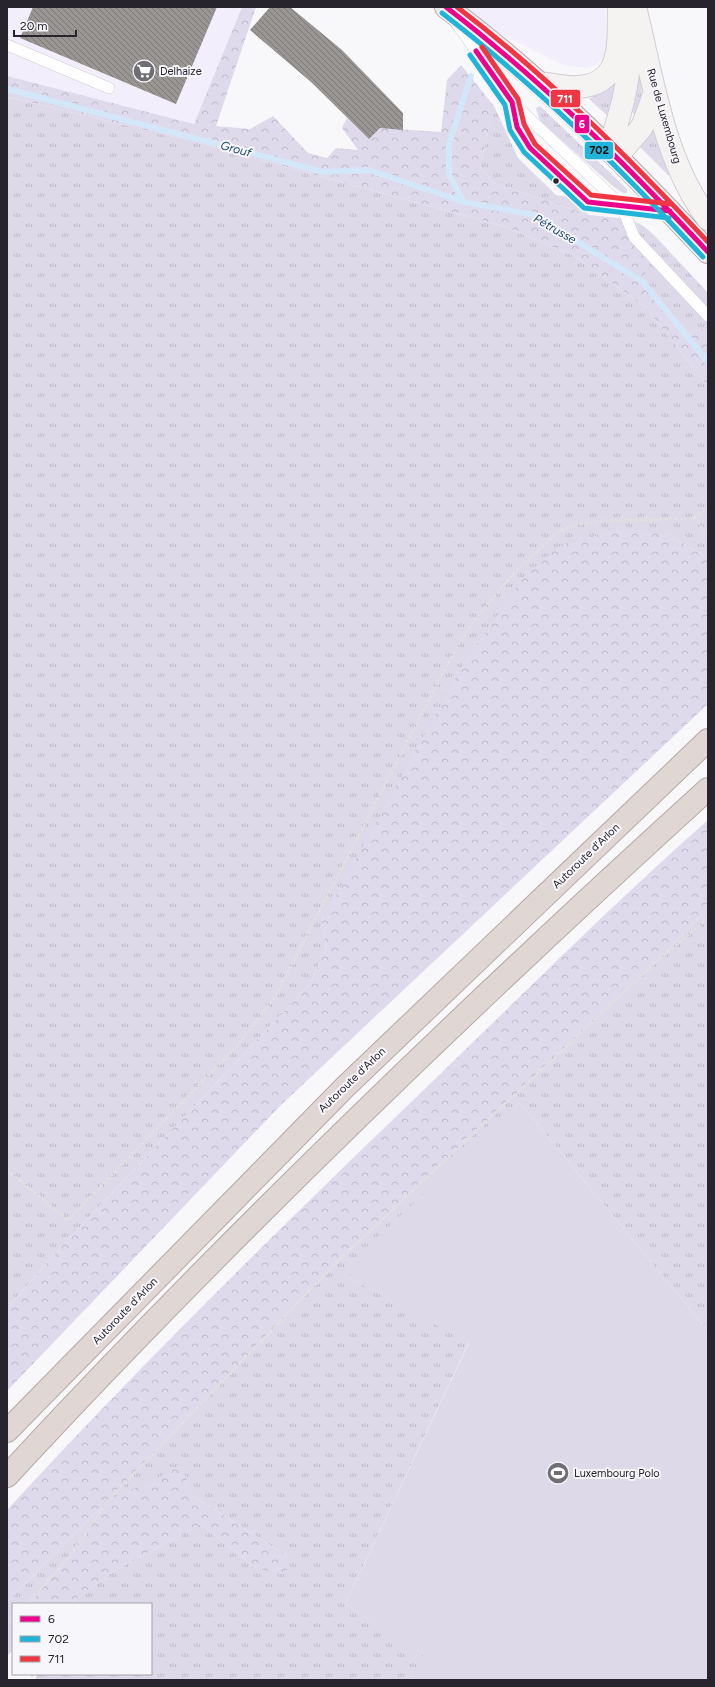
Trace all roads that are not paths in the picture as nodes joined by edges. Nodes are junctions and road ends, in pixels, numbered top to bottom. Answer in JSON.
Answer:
{"nodes":[{"id":1,"x":446,"y":7,"type":"edge"},
{"id":2,"x":619,"y":7,"type":"edge"},
{"id":3,"x":627,"y":7,"type":"edge"},
{"id":4,"x":635,"y":7,"type":"edge"},
{"id":5,"x":7,"y":45,"type":"edge"},
{"id":6,"x":538,"y":83,"type":"junction"},
{"id":7,"x":109,"y":88,"type":"dead end"},
{"id":8,"x":656,"y":92,"type":"junction"},
{"id":9,"x":512,"y":102,"type":"junction"},
{"id":10,"x":613,"y":152,"type":"junction"},
{"id":11,"x":622,"y":206,"type":"junction"},
{"id":12,"x":670,"y":211,"type":"junction"},
{"id":13,"x":708,"y":219,"type":"edge"},
{"id":14,"x":708,"y":252,"type":"edge"},
{"id":15,"x":708,"y":316,"type":"edge"},
{"id":16,"x":708,"y":740,"type":"edge"},
{"id":17,"x":708,"y":789,"type":"edge"},
{"id":18,"x":7,"y":1431,"type":"edge"},
{"id":19,"x":7,"y":1476,"type":"edge"}],
"edges":[{"from":1,"to":6,"type":"main road"},
{"from":1,"to":9,"type":"lane"},
{"from":2,"to":6,"type":"main road"},
{"from":3,"to":10,"type":"main road"},
{"from":4,"to":8,"type":"main road","name":"Rue de Luxembourg"},
{"from":5,"to":7,"type":"lane"},
{"from":6,"to":10,"type":"main road"},
{"from":8,"to":10,"type":"main road"},
{"from":8,"to":13,"type":"main road","name":"Rue de Luxembourg"},
{"from":9,"to":11,"type":"lane"},
{"from":9,"to":11,"type":"lane"},
{"from":10,"to":12,"type":"main road"},
{"from":11,"to":12,"type":"lane"},
{"from":11,"to":15,"type":"lane"},
{"from":12,"to":14,"type":"main road"},
{"from":16,"to":18,"type":"highway","name":"Autoroute d'Arlon"},
{"from":17,"to":19,"type":"highway"}]}
